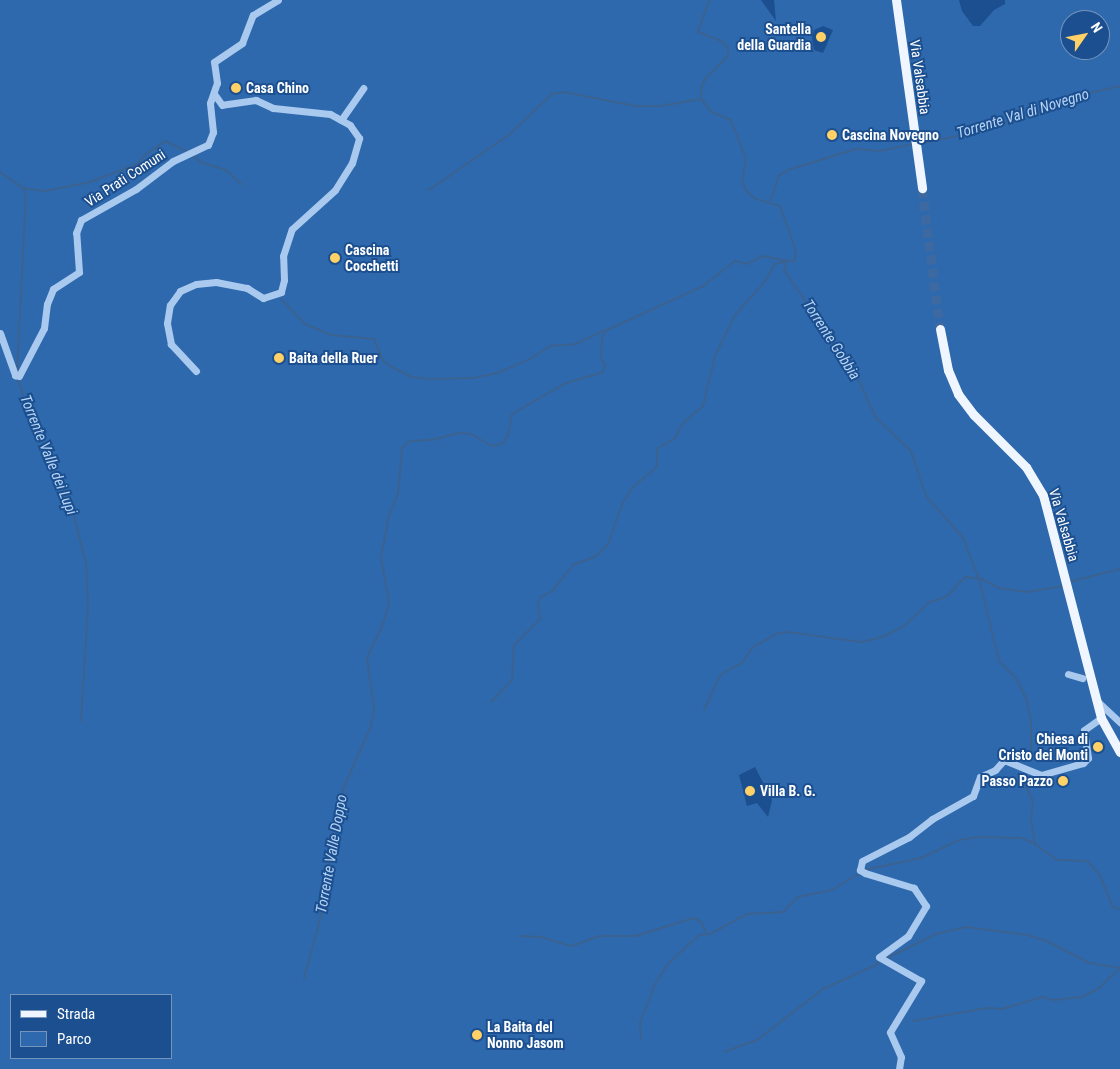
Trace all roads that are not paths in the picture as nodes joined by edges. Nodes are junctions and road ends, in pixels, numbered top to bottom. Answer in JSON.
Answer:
{"nodes":[{"id":1,"x":278,"y":0,"type":"edge"},
{"id":2,"x":896,"y":0,"type":"edge"},
{"id":3,"x":363,"y":88,"type":"dead end"},
{"id":4,"x":215,"y":94,"type":"junction"},
{"id":5,"x":341,"y":120,"type":"junction"},
{"id":6,"x":921,"y":185,"type":"tunnel mouth"},
{"id":7,"x":940,"y":329,"type":"tunnel mouth"},
{"id":8,"x":0,"y":333,"type":"edge"},
{"id":9,"x":196,"y":372,"type":"dead end"},
{"id":10,"x":1068,"y":674,"type":"dead end"},
{"id":11,"x":1082,"y":678,"type":"dead end"},
{"id":12,"x":1096,"y":700,"type":"junction"},
{"id":13,"x":1101,"y":718,"type":"junction"},
{"id":14,"x":1120,"y":722,"type":"edge"},
{"id":15,"x":1120,"y":752,"type":"edge"},
{"id":16,"x":899,"y":1069,"type":"edge"}],
"edges":[{"from":1,"to":4,"type":"street","name":"Via Prati Comuni"},
{"from":2,"to":6,"type":"main road","name":"Via Valsabbia"},
{"from":3,"to":5,"type":"street"},
{"from":4,"to":5,"type":"street"},
{"from":4,"to":8,"type":"street","name":"Via Prati Comuni"},
{"from":5,"to":9,"type":"street"},
{"from":7,"to":12,"type":"main road","name":"Via Valsabbia"},
{"from":10,"to":11,"type":"street"},
{"from":12,"to":13,"type":"main road","name":"Via Valsabbia"},
{"from":12,"to":14,"type":"street"},
{"from":13,"to":15,"type":"main road","name":"Via Valsabbia"},
{"from":13,"to":16,"type":"street"}]}
